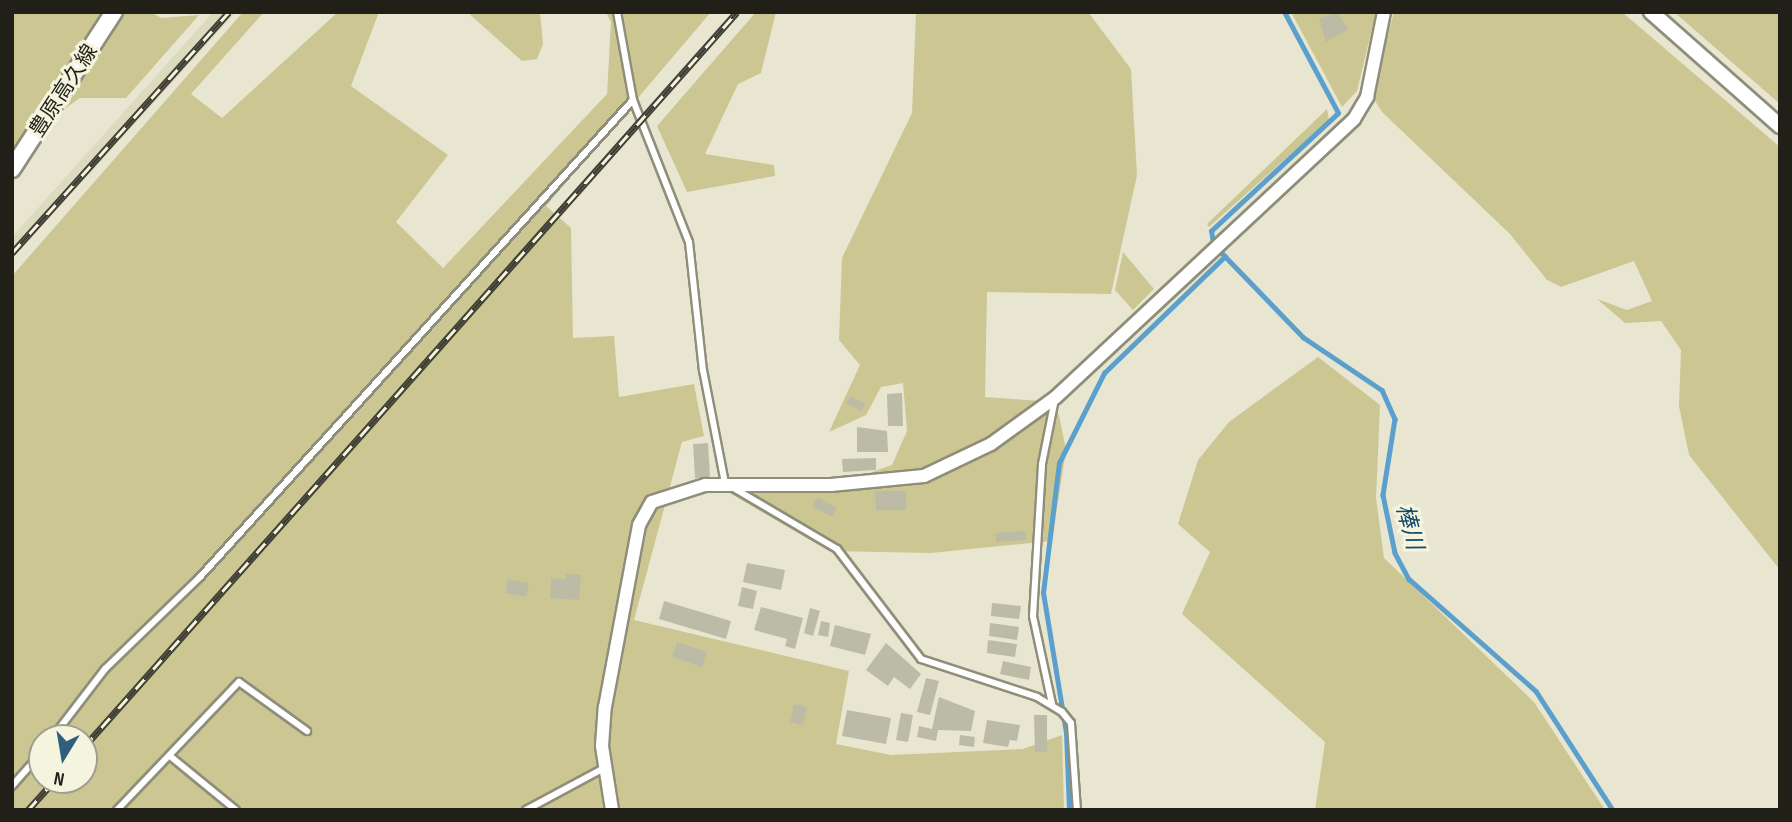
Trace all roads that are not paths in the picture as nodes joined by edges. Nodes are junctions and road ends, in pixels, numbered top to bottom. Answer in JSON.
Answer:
{"nodes":[{"id":1,"x":114,"y":12,"type":"edge"},
{"id":2,"x":617,"y":12,"type":"edge"},
{"id":3,"x":1384,"y":12,"type":"edge"},
{"id":4,"x":1651,"y":12,"type":"edge"},
{"id":5,"x":633,"y":100,"type":"junction"},
{"id":6,"x":1780,"y":126,"type":"edge"},
{"id":7,"x":12,"y":169,"type":"edge"},
{"id":8,"x":1056,"y":397,"type":"junction"},
{"id":9,"x":725,"y":483,"type":"junction"},
{"id":10,"x":1052,"y":704,"type":"junction"},
{"id":11,"x":63,"y":724,"type":"edge"},
{"id":12,"x":307,"y":732,"type":"dead end"},
{"id":13,"x":170,"y":756,"type":"junction"},
{"id":14,"x":28,"y":768,"type":"edge"},
{"id":15,"x":604,"y":768,"type":"junction"},
{"id":16,"x":12,"y":786,"type":"edge"},
{"id":17,"x":117,"y":810,"type":"edge"},
{"id":18,"x":236,"y":810,"type":"edge"},
{"id":19,"x":526,"y":810,"type":"edge"},
{"id":20,"x":612,"y":810,"type":"edge"},
{"id":21,"x":1077,"y":810,"type":"edge"}],
"edges":[{"from":1,"to":7,"type":"main road","name":"豊原高久線"},
{"from":2,"to":5,"type":"lane"},
{"from":3,"to":8,"type":"street"},
{"from":4,"to":6,"type":"street"},
{"from":5,"to":9,"type":"lane"},
{"from":5,"to":11,"type":"lane"},
{"from":8,"to":9,"type":"street"},
{"from":8,"to":10,"type":"lane"},
{"from":9,"to":10,"type":"lane"},
{"from":9,"to":15,"type":"street"},
{"from":10,"to":21,"type":"lane"},
{"from":12,"to":13,"type":"lane"},
{"from":13,"to":17,"type":"lane"},
{"from":13,"to":18,"type":"lane"},
{"from":14,"to":16,"type":"lane"},
{"from":15,"to":19,"type":"lane"},
{"from":15,"to":20,"type":"street"}]}
